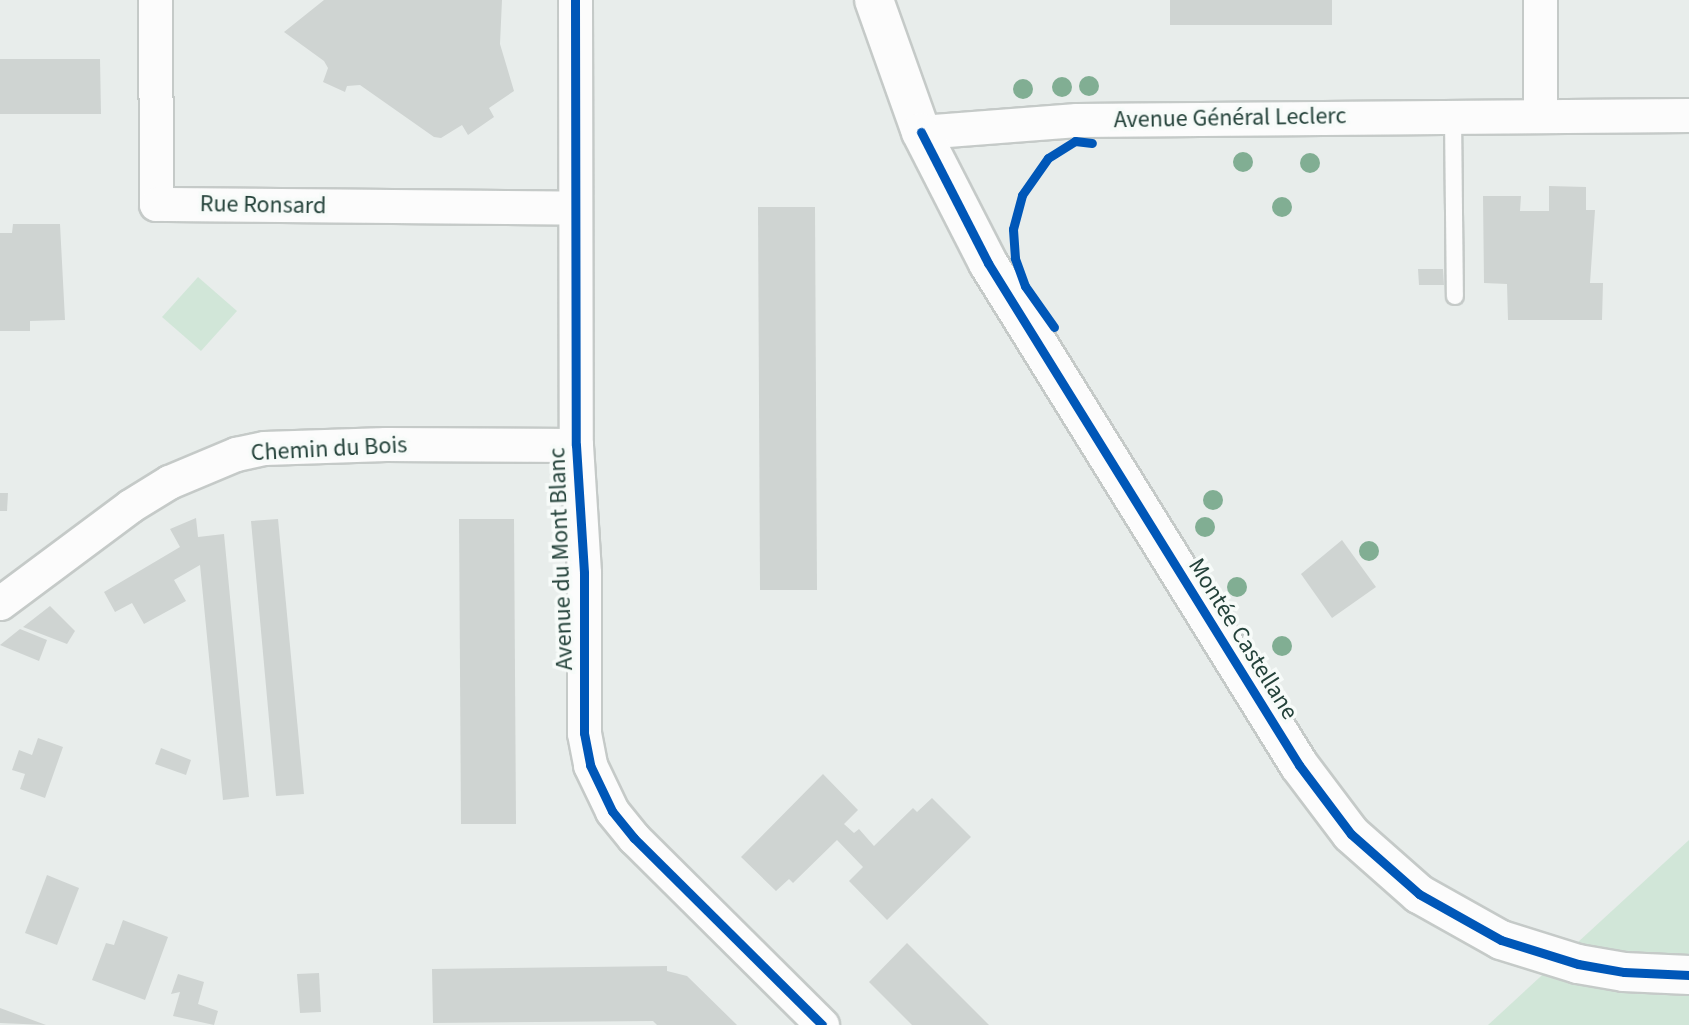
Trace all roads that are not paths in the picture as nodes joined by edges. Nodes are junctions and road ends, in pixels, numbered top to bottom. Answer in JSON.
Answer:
{"nodes":[{"id":1,"x":155,"y":0,"type":"edge"},
{"id":2,"x":575,"y":0,"type":"edge"},
{"id":3,"x":874,"y":0,"type":"edge"},
{"id":4,"x":1540,"y":0,"type":"edge"},
{"id":5,"x":1540,"y":114,"type":"junction"},
{"id":6,"x":1689,"y":115,"type":"edge"},
{"id":7,"x":1453,"y":116,"type":"junction"},
{"id":8,"x":921,"y":132,"type":"junction"},
{"id":9,"x":573,"y":208,"type":"junction"},
{"id":10,"x":1455,"y":296,"type":"dead end"},
{"id":11,"x":576,"y":445,"type":"junction"},
{"id":12,"x":0,"y":603,"type":"edge"},
{"id":13,"x":1689,"y":975,"type":"edge"},
{"id":14,"x":822,"y":1025,"type":"edge"}],
"edges":[{"from":1,"to":9,"type":"street","name":"Rue Ronsard"},
{"from":2,"to":9,"type":"street","name":"Avenue du Mont Blanc"},
{"from":3,"to":8,"type":"street","name":"Montée Castellane"},
{"from":4,"to":5,"type":"street"},
{"from":5,"to":6,"type":"street","name":"Avenue Général Leclerc"},
{"from":5,"to":7,"type":"street","name":"Avenue Général Leclerc"},
{"from":7,"to":8,"type":"street","name":"Avenue Général Leclerc"},
{"from":7,"to":10,"type":"lane"},
{"from":8,"to":13,"type":"street","name":"Montée Castellane"},
{"from":9,"to":11,"type":"street","name":"Avenue du Mont Blanc"},
{"from":11,"to":12,"type":"street","name":"Chemin du Bois"},
{"from":11,"to":14,"type":"street","name":"Avenue du Mont Blanc"}]}
